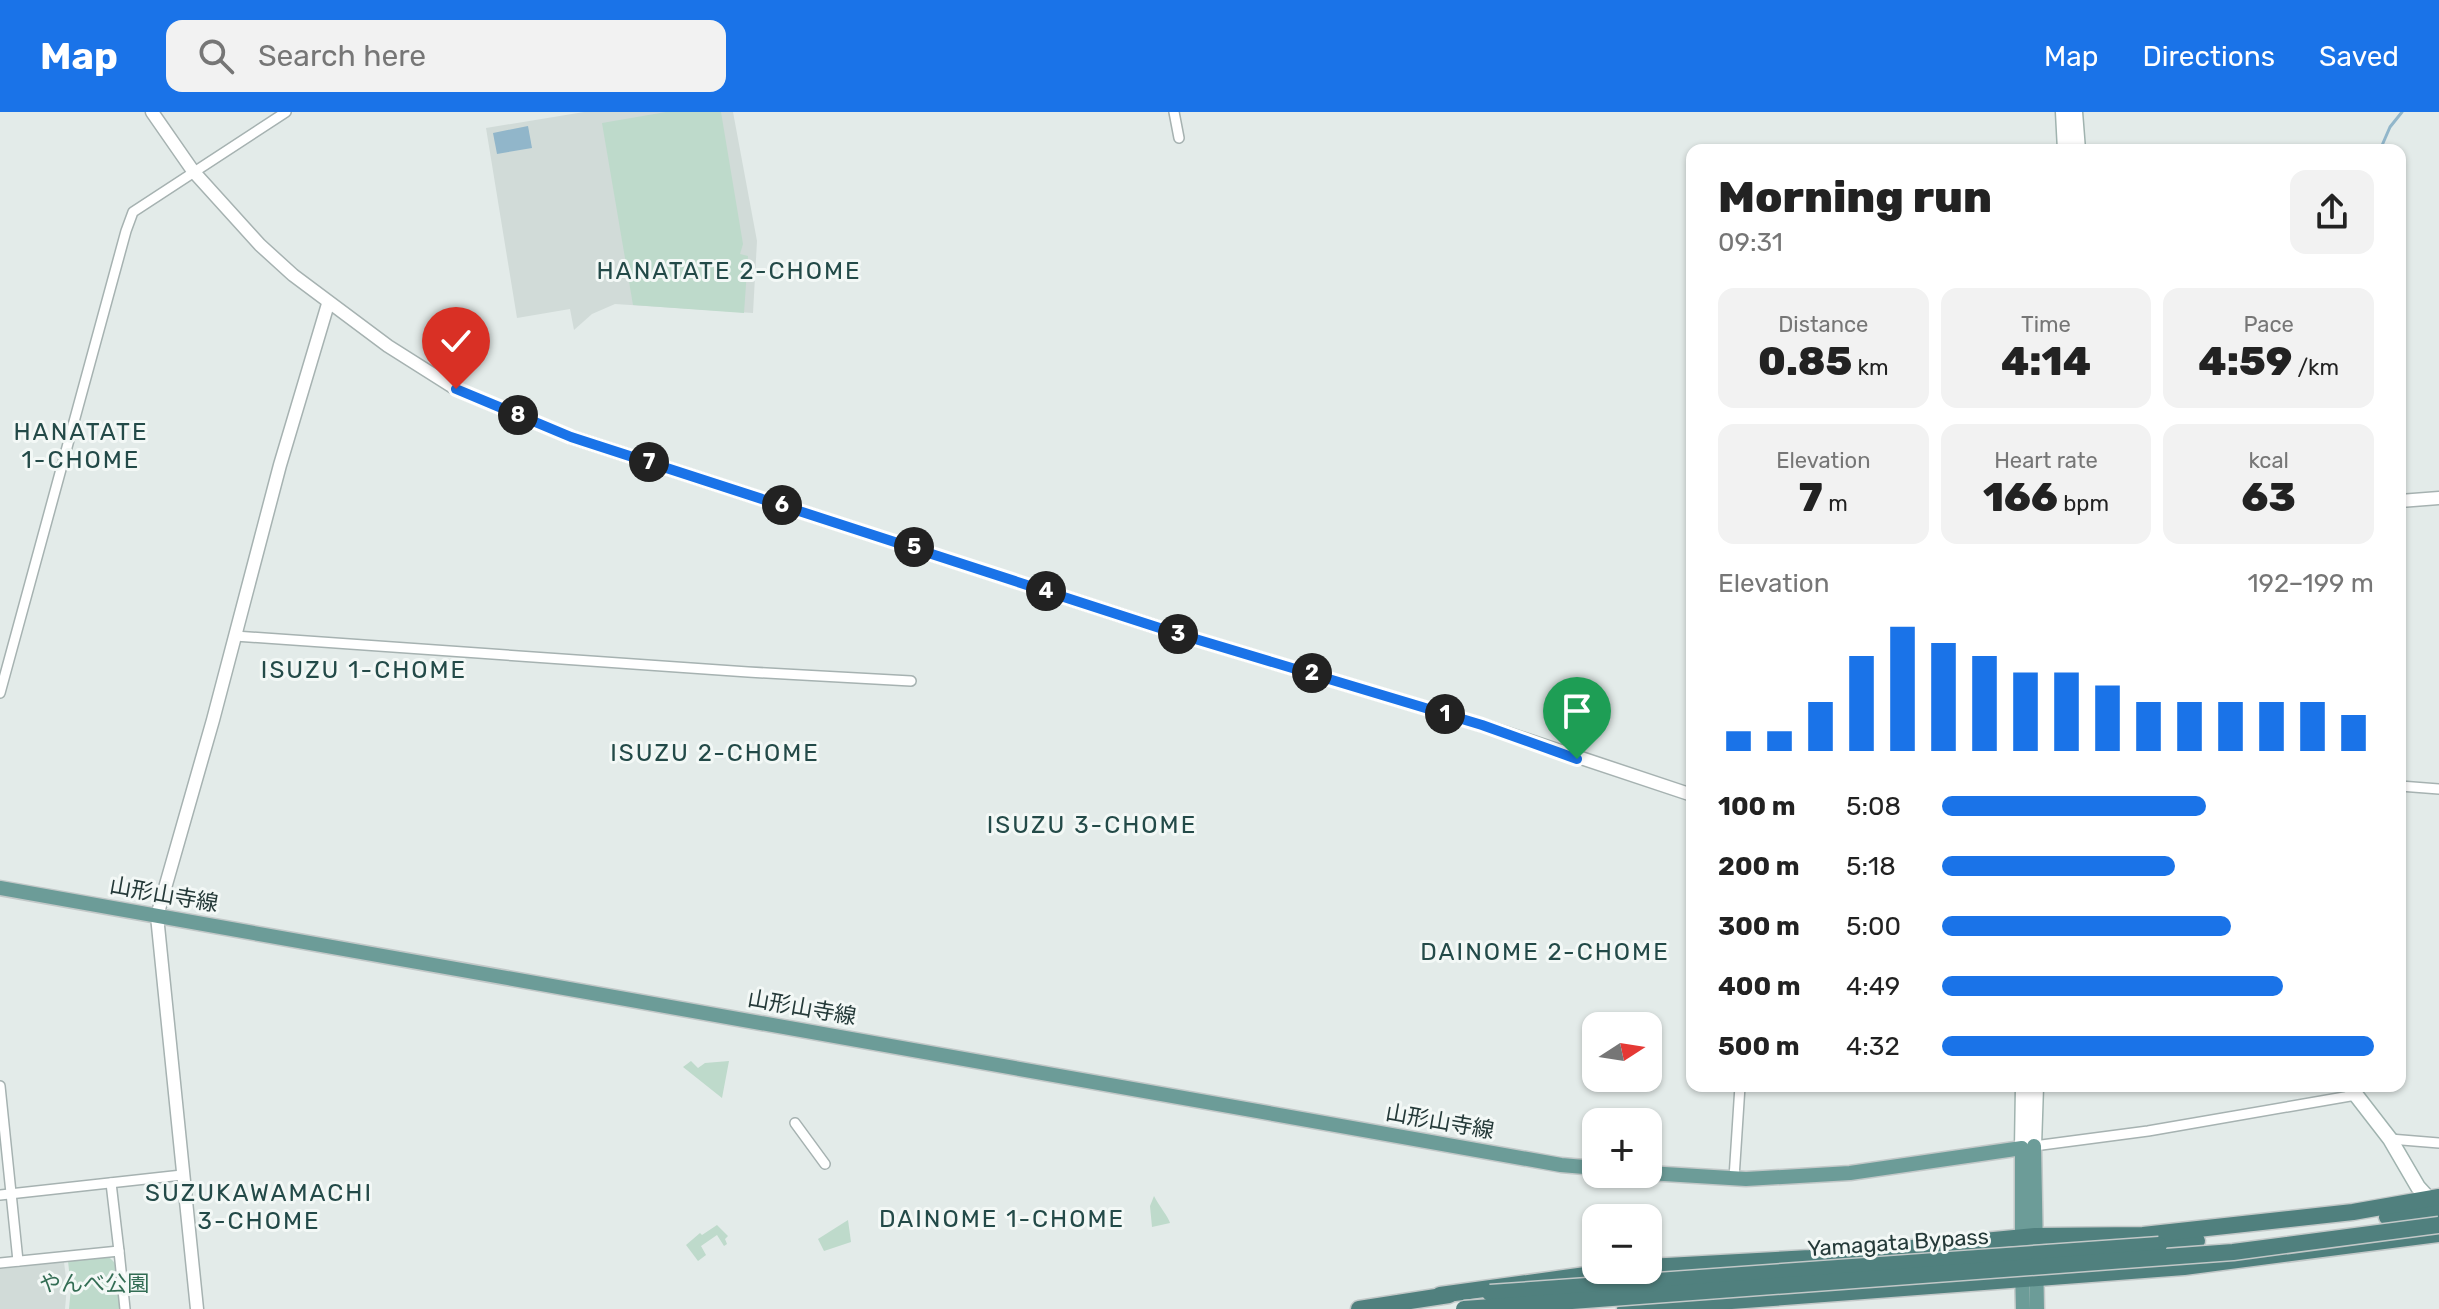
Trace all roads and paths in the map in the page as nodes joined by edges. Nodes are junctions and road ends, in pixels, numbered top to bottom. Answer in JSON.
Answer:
{"nodes":[{"id":1,"x":152,"y":112,"type":"edge"},
{"id":2,"x":286,"y":112,"type":"edge"},
{"id":3,"x":1174,"y":112,"type":"edge"},
{"id":4,"x":2063,"y":112,"type":"edge"},
{"id":5,"x":2075,"y":112,"type":"edge"},
{"id":6,"x":1179,"y":138,"type":"dead end"},
{"id":7,"x":2065,"y":144,"type":"edge"},
{"id":8,"x":2078,"y":144,"type":"edge"},
{"id":9,"x":193,"y":171,"type":"junction"},
{"id":10,"x":328,"y":304,"type":"junction"},
{"id":11,"x":2439,"y":498,"type":"edge"},
{"id":12,"x":2406,"y":501,"type":"edge"},
{"id":13,"x":235,"y":636,"type":"junction"},
{"id":14,"x":911,"y":681,"type":"dead end"},
{"id":15,"x":0,"y":693,"type":"edge"},
{"id":16,"x":2406,"y":786,"type":"edge"},
{"id":17,"x":2439,"y":789,"type":"edge"},
{"id":18,"x":1686,"y":793,"type":"edge"},
{"id":19,"x":0,"y":888,"type":"edge"},
{"id":20,"x":157,"y":916,"type":"junction"},
{"id":21,"x":0,"y":1086,"type":"edge"},
{"id":22,"x":1740,"y":1092,"type":"edge"},
{"id":23,"x":2023,"y":1092,"type":"edge"},
{"id":24,"x":2035,"y":1092,"type":"edge"},
{"id":25,"x":2347,"y":1092,"type":"edge"},
{"id":26,"x":2353,"y":1092,"type":"edge"},
{"id":27,"x":795,"y":1123,"type":"dead end"},
{"id":28,"x":2390,"y":1139,"type":"junction"},
{"id":29,"x":2439,"y":1143,"type":"edge"},
{"id":30,"x":2028,"y":1147,"type":"junction"},
{"id":31,"x":825,"y":1164,"type":"dead end"},
{"id":32,"x":1582,"y":1167,"type":"edge"},
{"id":33,"x":1662,"y":1174,"type":"edge"},
{"id":34,"x":182,"y":1175,"type":"junction"},
{"id":35,"x":1734,"y":1178,"type":"junction"},
{"id":36,"x":111,"y":1183,"type":"junction"},
{"id":37,"x":12,"y":1194,"type":"junction"},
{"id":38,"x":0,"y":1195,"type":"edge"},
{"id":39,"x":2436,"y":1202,"type":"edge"},
{"id":40,"x":2439,"y":1225,"type":"edge"},
{"id":41,"x":2439,"y":1234,"type":"edge"},
{"id":42,"x":2028,"y":1237,"type":"junction"},
{"id":43,"x":119,"y":1251,"type":"junction"},
{"id":44,"x":18,"y":1261,"type":"junction"},
{"id":45,"x":0,"y":1263,"type":"edge"},
{"id":46,"x":1662,"y":1266,"type":"edge"},
{"id":47,"x":1582,"y":1275,"type":"edge"},
{"id":48,"x":2029,"y":1280,"type":"junction"},
{"id":49,"x":1440,"y":1295,"type":"junction"},
{"id":50,"x":1828,"y":1301,"type":"edge"},
{"id":51,"x":125,"y":1309,"type":"edge"},
{"id":52,"x":197,"y":1309,"type":"edge"},
{"id":53,"x":1359,"y":1309,"type":"edge"},
{"id":54,"x":1464,"y":1309,"type":"edge"},
{"id":55,"x":1625,"y":1309,"type":"edge"},
{"id":56,"x":2023,"y":1309,"type":"edge"},
{"id":57,"x":2037,"y":1309,"type":"edge"}],
"edges":[{"from":1,"to":9,"type":"street"},
{"from":2,"to":9,"type":"street"},
{"from":3,"to":6,"type":"street"},
{"from":4,"to":7,"type":"main road"},
{"from":5,"to":8,"type":"main road"},
{"from":9,"to":10,"type":"street"},
{"from":9,"to":15,"type":"street"},
{"from":10,"to":13,"type":"street"},
{"from":10,"to":18,"type":"street"},
{"from":11,"to":12,"type":"street"},
{"from":13,"to":14,"type":"street"},
{"from":13,"to":20,"type":"street"},
{"from":16,"to":17,"type":"street"},
{"from":19,"to":20,"type":"main road","name":"山形山寺線"},
{"from":20,"to":32,"type":"main road","name":"山形山寺線"},
{"from":20,"to":34,"type":"street"},
{"from":21,"to":37,"type":"street"},
{"from":22,"to":35,"type":"street"},
{"from":23,"to":30,"type":"main road"},
{"from":24,"to":30,"type":"main road"},
{"from":25,"to":30,"type":"street"},
{"from":26,"to":28,"type":"main road"},
{"from":27,"to":31,"type":"street"},
{"from":28,"to":29,"type":"street"},
{"from":28,"to":39,"type":"main road"},
{"from":30,"to":35,"type":"main road"},
{"from":30,"to":42,"type":"main road"},
{"from":33,"to":35,"type":"main road"},
{"from":34,"to":36,"type":"street"},
{"from":34,"to":52,"type":"street"},
{"from":36,"to":37,"type":"street"},
{"from":36,"to":43,"type":"street"},
{"from":37,"to":38,"type":"street"},
{"from":37,"to":44,"type":"street"},
{"from":39,"to":42,"type":"highway"},
{"from":39,"to":49,"type":"highway","name":"Yamagata Bypass","bridge":true},
{"from":40,"to":54,"type":"highway","name":"Yamagata Bypass","bridge":true},
{"from":41,"to":48,"type":"highway"},
{"from":42,"to":46,"type":"highway"},
{"from":42,"to":48,"type":"main road"},
{"from":43,"to":44,"type":"street"},
{"from":43,"to":51,"type":"street"},
{"from":44,"to":45,"type":"street"},
{"from":47,"to":49,"type":"highway"},
{"from":48,"to":50,"type":"highway"},
{"from":48,"to":56,"type":"main road"},
{"from":48,"to":57,"type":"main road"},
{"from":49,"to":53,"type":"highway","name":"Yamagata Bypass"},
{"from":50,"to":55,"type":"highway"}]}
